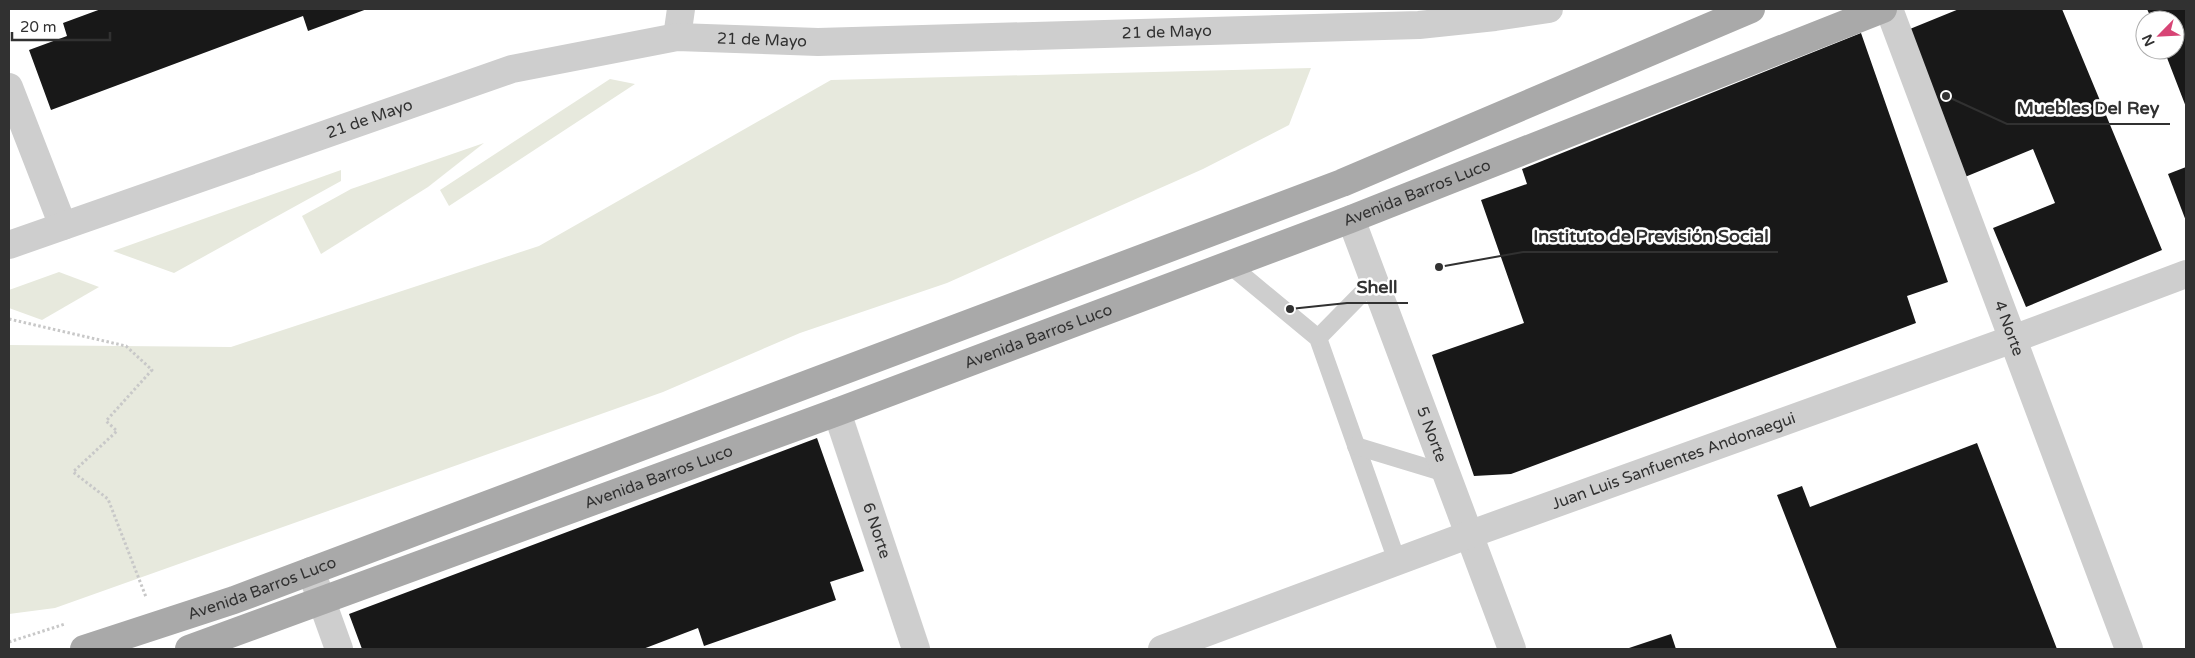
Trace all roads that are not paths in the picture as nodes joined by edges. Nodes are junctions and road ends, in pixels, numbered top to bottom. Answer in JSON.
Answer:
{"nodes":[{"id":1,"x":681,"y":9,"type":"edge"},
{"id":2,"x":1549,"y":9,"type":"edge"},
{"id":3,"x":1751,"y":9,"type":"edge"},
{"id":4,"x":1884,"y":9,"type":"edge"},
{"id":5,"x":1889,"y":9,"type":"edge"},
{"id":6,"x":678,"y":37,"type":"junction"},
{"id":7,"x":9,"y":87,"type":"edge"},
{"id":8,"x":1351,"y":219,"type":"junction"},
{"id":9,"x":63,"y":226,"type":"junction"},
{"id":10,"x":10,"y":240,"type":"edge"},
{"id":11,"x":1230,"y":264,"type":"junction"},
{"id":12,"x":2186,"y":274,"type":"edge"},
{"id":13,"x":1374,"y":281,"type":"junction"},
{"id":14,"x":1318,"y":338,"type":"junction"},
{"id":15,"x":2014,"y":339,"type":"junction"},
{"id":16,"x":837,"y":412,"type":"junction"},
{"id":17,"x":1356,"y":446,"type":"junction"},
{"id":18,"x":1445,"y":473,"type":"junction"},
{"id":19,"x":1468,"y":535,"type":"junction"},
{"id":20,"x":1397,"y":561,"type":"junction"},
{"id":21,"x":310,"y":571,"type":"junction"},
{"id":22,"x":321,"y":600,"type":"junction"},
{"id":23,"x":84,"y":649,"type":"edge"},
{"id":24,"x":188,"y":649,"type":"edge"},
{"id":25,"x":340,"y":649,"type":"edge"},
{"id":26,"x":916,"y":649,"type":"edge"},
{"id":27,"x":1162,"y":649,"type":"edge"},
{"id":28,"x":1512,"y":649,"type":"edge"},
{"id":29,"x":2129,"y":649,"type":"edge"}],
"edges":[{"from":1,"to":6,"type":"street"},
{"from":2,"to":6,"type":"street","name":"21 de Mayo"},
{"from":3,"to":21,"type":"main road","name":"Avenida Barros Luco"},
{"from":4,"to":8,"type":"main road","name":"Avenida Barros Luco"},
{"from":5,"to":15,"type":"street","name":"4 Norte"},
{"from":6,"to":9,"type":"street","name":"21 de Mayo"},
{"from":7,"to":9,"type":"street"},
{"from":8,"to":11,"type":"main road","name":"Avenida Barros Luco"},
{"from":8,"to":13,"type":"street","name":"5 Norte"},
{"from":9,"to":10,"type":"street","name":"21 de Mayo"},
{"from":11,"to":14,"type":"lane"},
{"from":11,"to":16,"type":"main road","name":"Avenida Barros Luco"},
{"from":12,"to":15,"type":"street","name":"Juan Luis Sanfuentes Andonaegui"},
{"from":13,"to":14,"type":"lane"},
{"from":13,"to":18,"type":"street","name":"5 Norte"},
{"from":14,"to":17,"type":"lane"},
{"from":15,"to":19,"type":"street","name":"Juan Luis Sanfuentes Andonaegui"},
{"from":15,"to":29,"type":"street","name":"4 Norte"},
{"from":16,"to":22,"type":"main road","name":"Avenida Barros Luco"},
{"from":16,"to":26,"type":"street","name":"6 Norte"},
{"from":17,"to":18,"type":"lane"},
{"from":17,"to":20,"type":"lane"},
{"from":18,"to":19,"type":"street","name":"5 Norte"},
{"from":19,"to":20,"type":"street","name":"Juan Luis Sanfuentes Andonaegui"},
{"from":19,"to":28,"type":"street","name":"5 Norte"},
{"from":20,"to":27,"type":"street","name":"Juan Luis Sanfuentes Andonaegui"},
{"from":21,"to":22,"type":"street"},
{"from":21,"to":23,"type":"main road","name":"Avenida Barros Luco"},
{"from":22,"to":24,"type":"main road","name":"Avenida Barros Luco"},
{"from":22,"to":25,"type":"street"}]}
